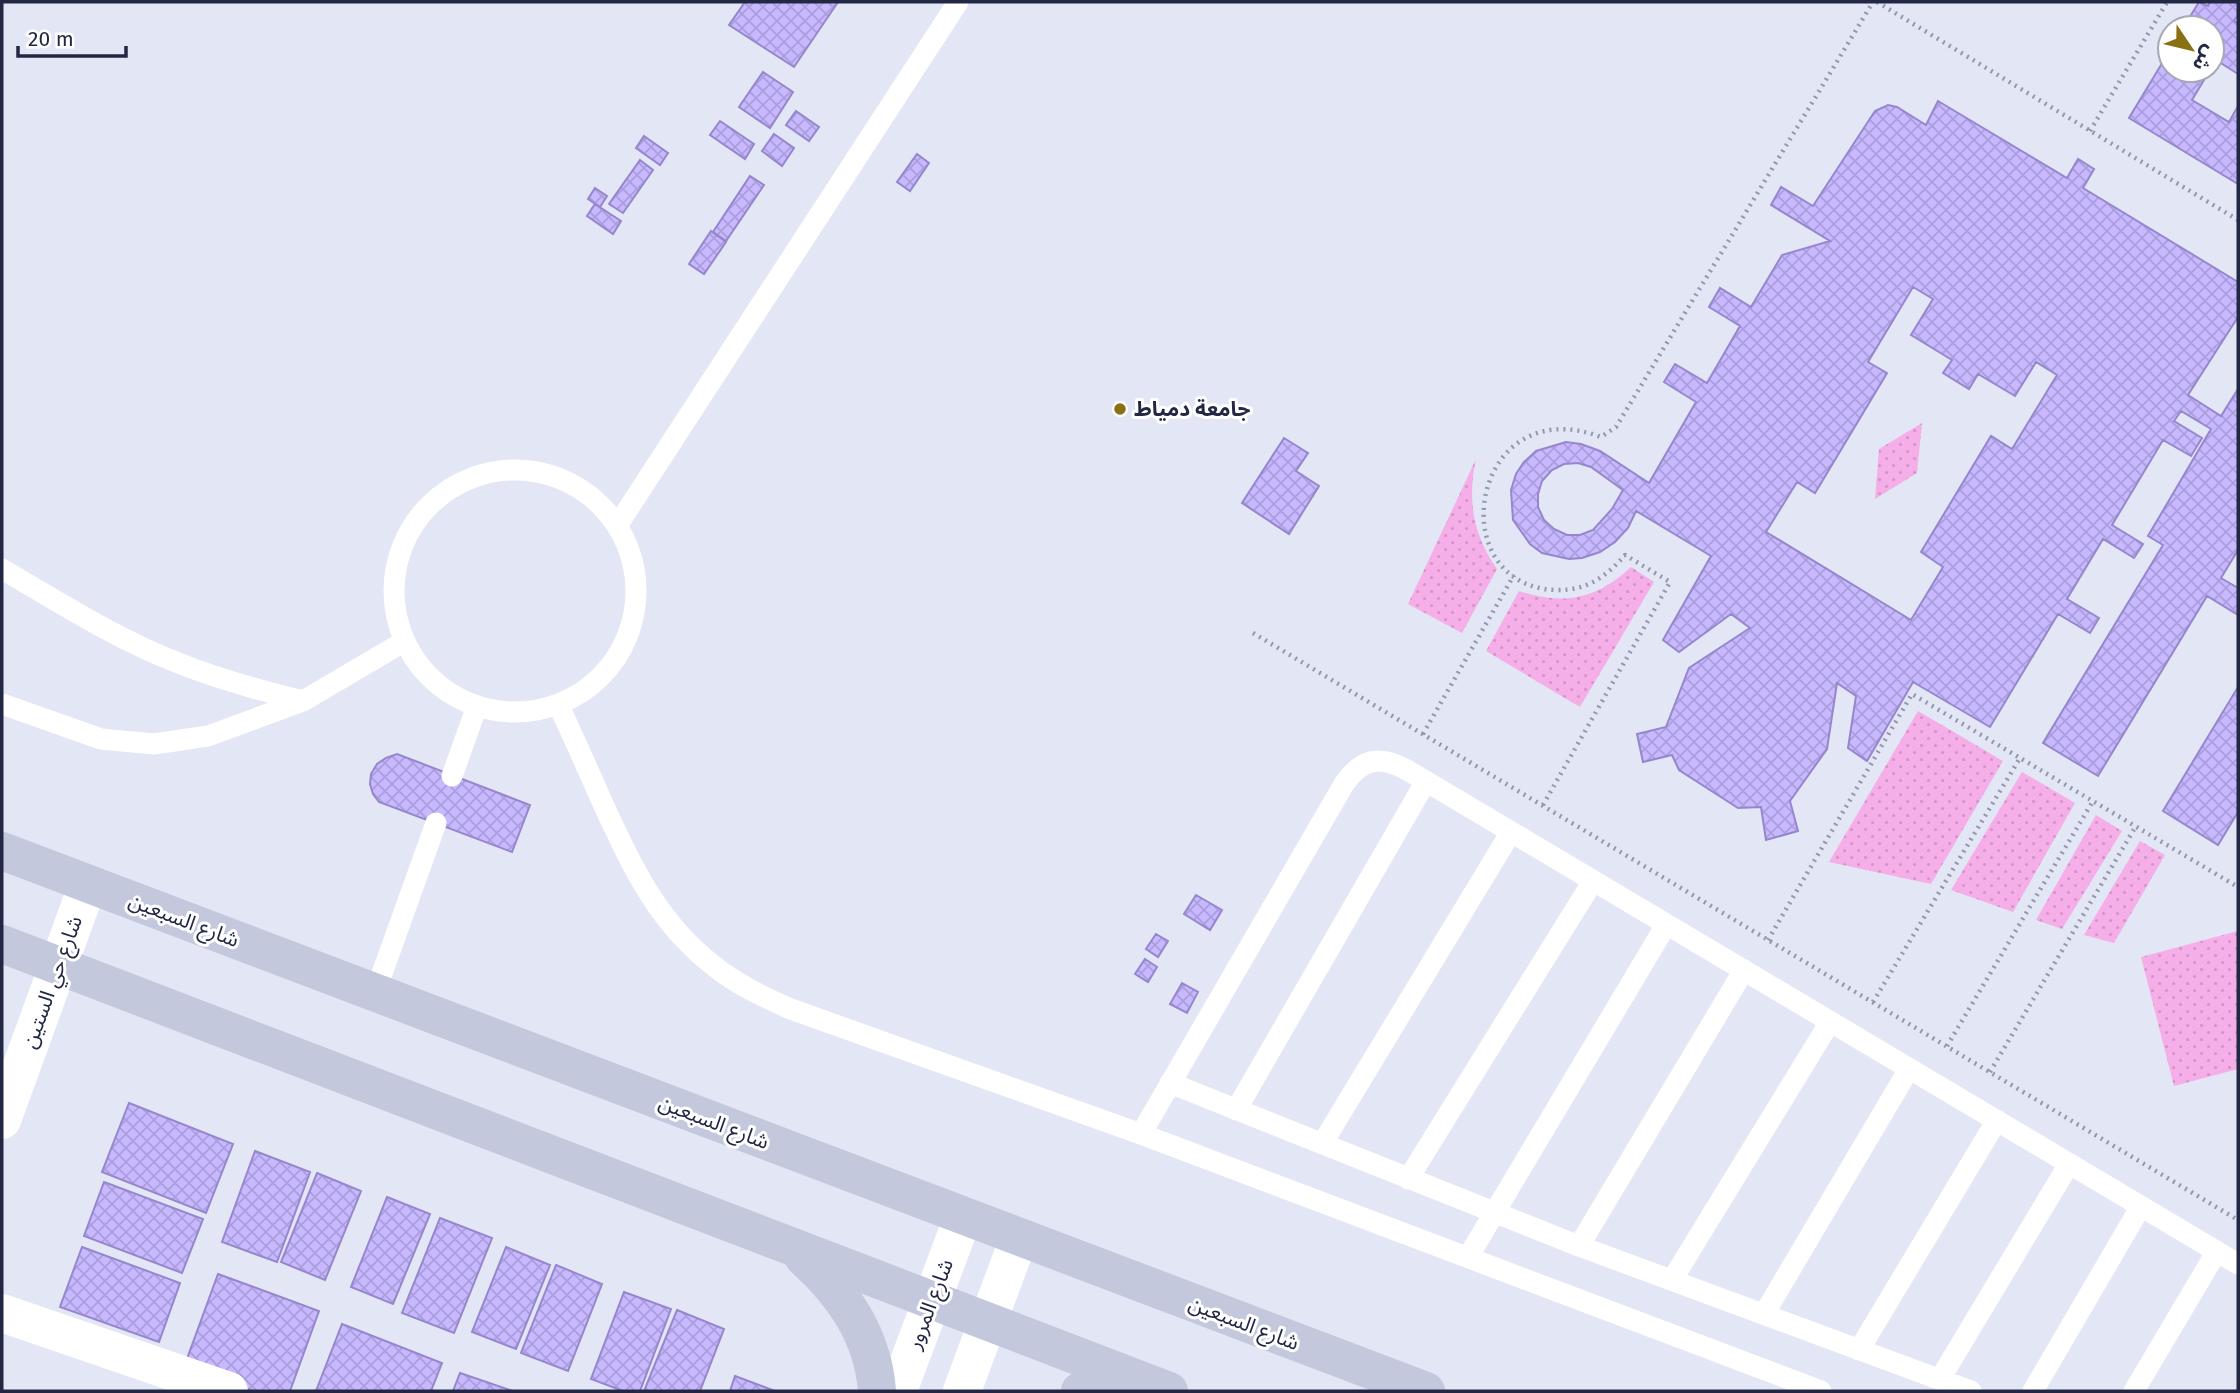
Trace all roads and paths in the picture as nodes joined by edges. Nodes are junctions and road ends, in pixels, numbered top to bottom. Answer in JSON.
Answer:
{"nodes":[{"id":1,"x":1875,"y":2,"type":"edge"},
{"id":2,"x":2167,"y":2,"type":"edge"},
{"id":3,"x":952,"y":4,"type":"edge"},
{"id":4,"x":2090,"y":131,"type":"junction"},
{"id":5,"x":2238,"y":220,"type":"edge"},
{"id":6,"x":617,"y":526,"type":"junction"},
{"id":7,"x":2,"y":569,"type":"edge"},
{"id":8,"x":1514,"y":575,"type":"junction"},
{"id":9,"x":1253,"y":633,"type":"dead end"},
{"id":10,"x":405,"y":640,"type":"junction"},
{"id":11,"x":303,"y":701,"type":"junction"},
{"id":12,"x":2,"y":704,"type":"edge"},
{"id":13,"x":558,"y":704,"type":"junction"},
{"id":14,"x":477,"y":706,"type":"junction"},
{"id":15,"x":1423,"y":734,"type":"junction"},
{"id":16,"x":2020,"y":758,"type":"junction"},
{"id":17,"x":453,"y":776,"type":"dead end"},
{"id":18,"x":1426,"y":781,"type":"junction"},
{"id":19,"x":2093,"y":801,"type":"junction"},
{"id":20,"x":1543,"y":806,"type":"junction"},
{"id":21,"x":436,"y":823,"type":"dead end"},
{"id":22,"x":2136,"y":826,"type":"junction"},
{"id":23,"x":1511,"y":832,"type":"junction"},
{"id":24,"x":2,"y":851,"type":"edge"},
{"id":25,"x":1593,"y":881,"type":"junction"},
{"id":26,"x":88,"y":884,"type":"junction"},
{"id":27,"x":2238,"y":887,"type":"edge"},
{"id":28,"x":1666,"y":925,"type":"junction"},
{"id":29,"x":1768,"y":940,"type":"junction"},
{"id":30,"x":2,"y":944,"type":"edge"},
{"id":31,"x":58,"y":966,"type":"junction"},
{"id":32,"x":1744,"y":970,"type":"junction"},
{"id":33,"x":375,"y":993,"type":"junction"},
{"id":34,"x":1873,"y":1002,"type":"junction"},
{"id":35,"x":1830,"y":1022,"type":"junction"},
{"id":36,"x":1947,"y":1046,"type":"junction"},
{"id":37,"x":1909,"y":1069,"type":"junction"},
{"id":38,"x":1990,"y":1072,"type":"junction"},
{"id":39,"x":1170,"y":1083,"type":"junction"},
{"id":40,"x":1236,"y":1110,"type":"junction"},
{"id":41,"x":2,"y":1120,"type":"edge"},
{"id":42,"x":1997,"y":1121,"type":"junction"},
{"id":43,"x":1141,"y":1133,"type":"junction"},
{"id":44,"x":1322,"y":1144,"type":"junction"},
{"id":45,"x":2069,"y":1164,"type":"junction"},
{"id":46,"x":1408,"y":1179,"type":"junction"},
{"id":47,"x":2141,"y":1206,"type":"junction"},
{"id":48,"x":1494,"y":1213,"type":"junction"},
{"id":49,"x":963,"y":1217,"type":"junction"},
{"id":50,"x":2238,"y":1220,"type":"edge"},
{"id":51,"x":1019,"y":1238,"type":"junction"},
{"id":52,"x":779,"y":1242,"type":"junction"},
{"id":53,"x":1579,"y":1246,"type":"junction"},
{"id":54,"x":2217,"y":1251,"type":"junction"},
{"id":55,"x":1468,"y":1257,"type":"junction"},
{"id":56,"x":2238,"y":1264,"type":"edge"},
{"id":57,"x":1672,"y":1280,"type":"junction"},
{"id":58,"x":932,"y":1300,"type":"junction"},
{"id":59,"x":2,"y":1313,"type":"edge"},
{"id":60,"x":1764,"y":1314,"type":"junction"},
{"id":61,"x":988,"y":1322,"type":"junction"},
{"id":62,"x":1859,"y":1350,"type":"junction"},
{"id":63,"x":1940,"y":1379,"type":"junction"},
{"id":64,"x":1155,"y":1386,"type":"edge"},
{"id":65,"x":229,"y":1391,"type":"edge"},
{"id":66,"x":877,"y":1391,"type":"edge"},
{"id":67,"x":898,"y":1391,"type":"edge"},
{"id":68,"x":962,"y":1391,"type":"edge"},
{"id":69,"x":1080,"y":1391,"type":"edge"},
{"id":70,"x":1426,"y":1391,"type":"edge"},
{"id":71,"x":1821,"y":1391,"type":"edge"},
{"id":72,"x":1971,"y":1391,"type":"edge"},
{"id":73,"x":2033,"y":1391,"type":"edge"},
{"id":74,"x":2134,"y":1391,"type":"edge"}],
"edges":[{"from":1,"to":4,"type":"path"},
{"from":1,"to":8,"type":"path"},
{"from":2,"to":4,"type":"path"},
{"from":3,"to":6,"type":"lane"},
{"from":4,"to":5,"type":"path"},
{"from":6,"to":10,"type":"lane"},
{"from":6,"to":13,"type":"lane"},
{"from":7,"to":11,"type":"lane"},
{"from":8,"to":15,"type":"path"},
{"from":8,"to":20,"type":"path"},
{"from":9,"to":15,"type":"path"},
{"from":10,"to":11,"type":"lane"},
{"from":10,"to":14,"type":"lane"},
{"from":11,"to":12,"type":"lane"},
{"from":13,"to":14,"type":"lane"},
{"from":13,"to":43,"type":"lane"},
{"from":14,"to":17,"type":"lane"},
{"from":15,"to":20,"type":"path"},
{"from":16,"to":19,"type":"path"},
{"from":16,"to":29,"type":"path"},
{"from":16,"to":34,"type":"path"},
{"from":18,"to":23,"type":"lane"},
{"from":18,"to":39,"type":"lane"},
{"from":18,"to":40,"type":"lane"},
{"from":19,"to":22,"type":"path"},
{"from":19,"to":36,"type":"path"},
{"from":20,"to":29,"type":"path"},
{"from":21,"to":33,"type":"lane"},
{"from":22,"to":27,"type":"path"},
{"from":22,"to":38,"type":"path"},
{"from":23,"to":25,"type":"lane"},
{"from":23,"to":44,"type":"lane"},
{"from":24,"to":26,"type":"main road","name":"شارع السبعين"},
{"from":25,"to":28,"type":"lane"},
{"from":25,"to":46,"type":"lane"},
{"from":26,"to":31,"type":"street","name":"شارع حي الستين"},
{"from":26,"to":33,"type":"main road","name":"شارع السبعين"},
{"from":28,"to":32,"type":"lane"},
{"from":28,"to":48,"type":"lane"},
{"from":29,"to":34,"type":"path"},
{"from":30,"to":31,"type":"main road"},
{"from":31,"to":41,"type":"street","name":"شارع حي الستين"},
{"from":31,"to":52,"type":"main road"},
{"from":32,"to":35,"type":"lane"},
{"from":32,"to":53,"type":"lane"},
{"from":33,"to":49,"type":"main road","name":"شارع السبعين"},
{"from":34,"to":36,"type":"path"},
{"from":35,"to":37,"type":"lane"},
{"from":35,"to":57,"type":"lane"},
{"from":36,"to":38,"type":"path"},
{"from":37,"to":42,"type":"lane"},
{"from":37,"to":60,"type":"lane"},
{"from":38,"to":50,"type":"path"},
{"from":39,"to":40,"type":"lane"},
{"from":39,"to":43,"type":"lane"},
{"from":40,"to":44,"type":"lane"},
{"from":42,"to":45,"type":"lane"},
{"from":42,"to":62,"type":"lane"},
{"from":43,"to":55,"type":"lane"},
{"from":44,"to":46,"type":"lane"},
{"from":45,"to":47,"type":"lane"},
{"from":45,"to":63,"type":"lane"},
{"from":46,"to":48,"type":"lane"},
{"from":47,"to":54,"type":"lane"},
{"from":47,"to":73,"type":"lane"},
{"from":48,"to":53,"type":"lane"},
{"from":48,"to":55,"type":"lane"},
{"from":49,"to":51,"type":"main road","name":"شارع السبعين"},
{"from":49,"to":58,"type":"street","name":"شارع المرور"},
{"from":51,"to":61,"type":"street"},
{"from":51,"to":70,"type":"main road","name":"شارع السبعين"},
{"from":52,"to":58,"type":"main road"},
{"from":52,"to":66,"type":"main road"},
{"from":53,"to":57,"type":"lane"},
{"from":54,"to":56,"type":"lane"},
{"from":54,"to":74,"type":"lane"},
{"from":55,"to":71,"type":"lane"},
{"from":57,"to":60,"type":"lane"},
{"from":58,"to":61,"type":"main road"},
{"from":58,"to":67,"type":"street","name":"شارع المرور"},
{"from":59,"to":65,"type":"street"},
{"from":60,"to":62,"type":"lane"},
{"from":61,"to":64,"type":"main road"},
{"from":61,"to":68,"type":"street"},
{"from":62,"to":63,"type":"lane"},
{"from":63,"to":72,"type":"lane"},
{"from":64,"to":69,"type":"main road"}]}
